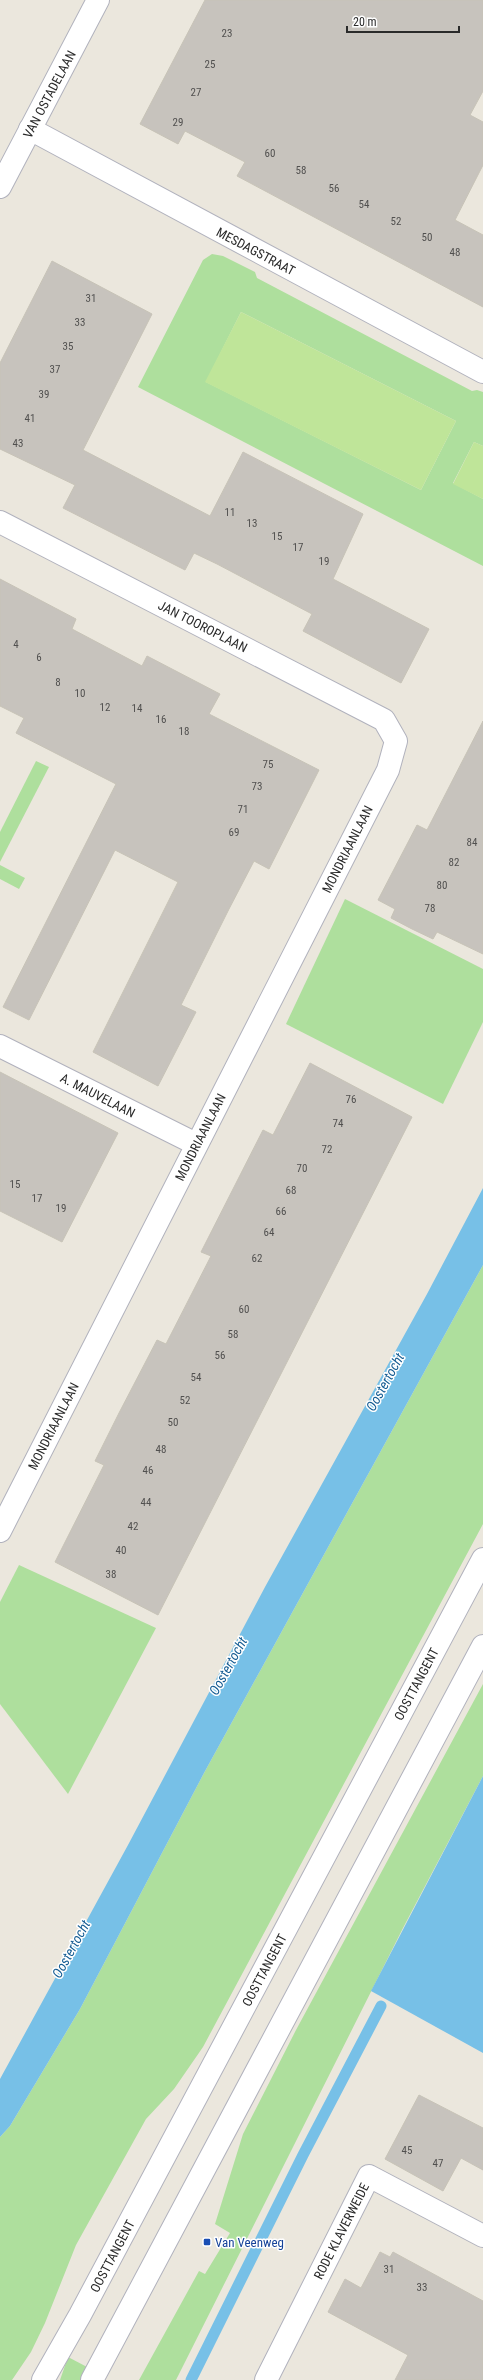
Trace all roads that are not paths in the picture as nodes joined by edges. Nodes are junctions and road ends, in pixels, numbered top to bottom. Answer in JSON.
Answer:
{"nodes":[{"id":1,"x":98,"y":0,"type":"edge"},
{"id":2,"x":30,"y":129,"type":"junction"},
{"id":3,"x":0,"y":188,"type":"edge"},
{"id":4,"x":483,"y":372,"type":"edge"},
{"id":5,"x":0,"y":522,"type":"edge"},
{"id":6,"x":396,"y":741,"type":"joint"},
{"id":7,"x":0,"y":1046,"type":"edge"},
{"id":8,"x":196,"y":1144,"type":"junction"},
{"id":9,"x":0,"y":1531,"type":"edge"},
{"id":10,"x":483,"y":1558,"type":"edge"},
{"id":11,"x":483,"y":1646,"type":"edge"},
{"id":12,"x":483,"y":2236,"type":"edge"},
{"id":13,"x":43,"y":2380,"type":"edge"},
{"id":14,"x":92,"y":2380,"type":"edge"},
{"id":15,"x":266,"y":2380,"type":"edge"}],
"edges":[{"from":1,"to":2,"type":"street","name":"VAN OSTADELAAN"},
{"from":2,"to":3,"type":"street","name":"VAN OSTADELAAN"},
{"from":2,"to":4,"type":"street","name":"MESDAGSTRAAT"},
{"from":5,"to":6,"type":"street","name":"JAN TOOROPLAAN"},
{"from":6,"to":8,"type":"street","name":"MONDRIAANLAAN"},
{"from":7,"to":8,"type":"street","name":"A. MAUVELAAN"},
{"from":8,"to":9,"type":"street","name":"MONDRIAANLAAN"},
{"from":10,"to":13,"type":"street","name":"OOSTTANGENT"},
{"from":11,"to":14,"type":"street"},
{"from":12,"to":15,"type":"street","name":"RODE KLAVERWEIDE"}]}
